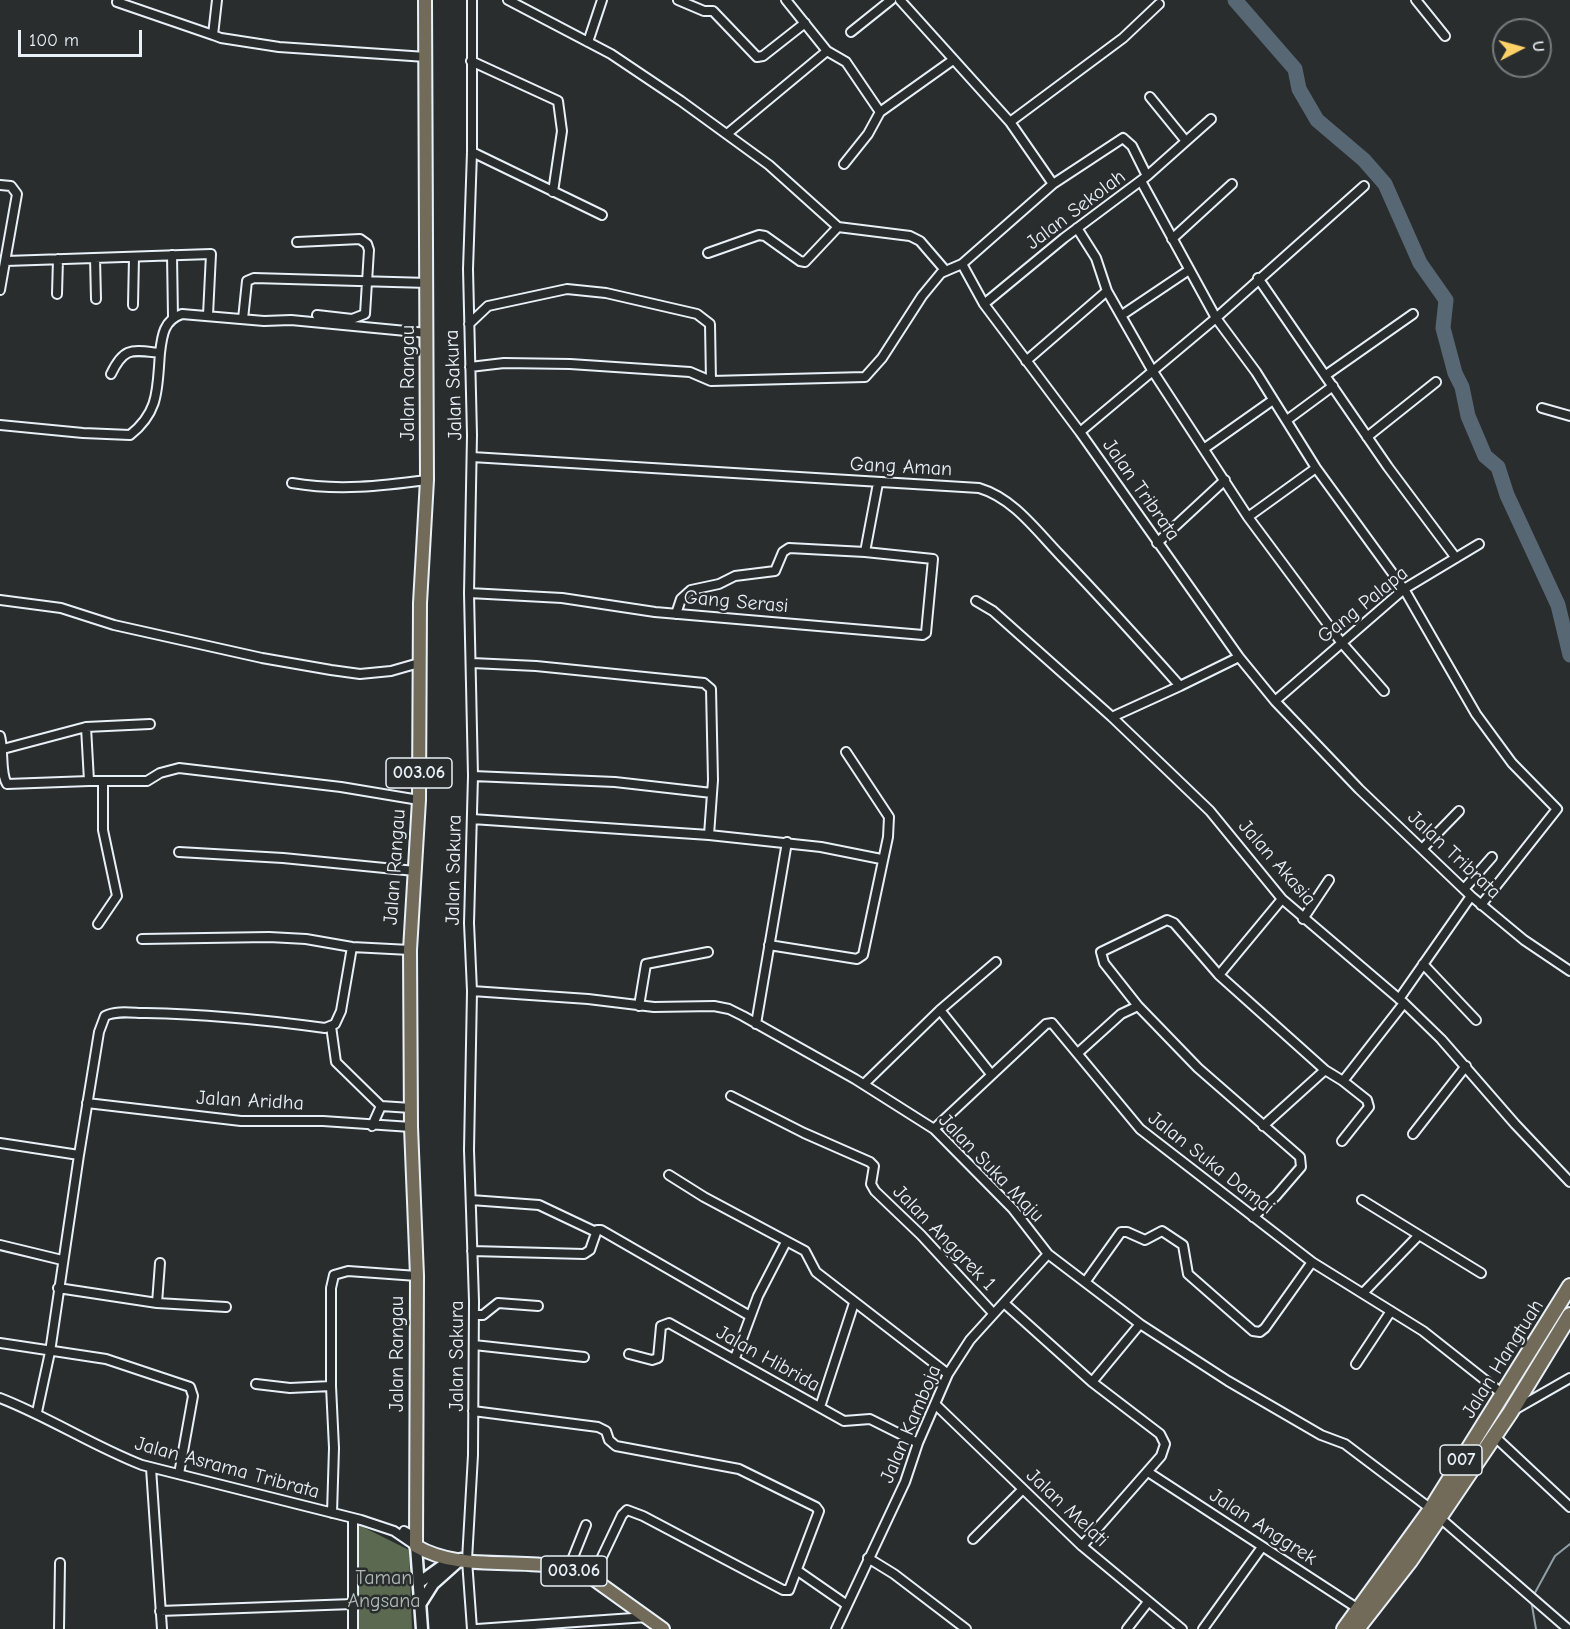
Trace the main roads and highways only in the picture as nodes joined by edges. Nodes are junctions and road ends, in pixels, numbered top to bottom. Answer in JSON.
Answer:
{"nodes":[{"id":1,"x":425,"y":0,"type":"edge"},
{"id":2,"x":1570,"y":1286,"type":"edge"},
{"id":3,"x":1570,"y":1315,"type":"edge"},
{"id":4,"x":1457,"y":1478,"type":"junction"},
{"id":5,"x":1435,"y":1513,"type":"junction"},
{"id":6,"x":663,"y":1629,"type":"edge"},
{"id":7,"x":1344,"y":1629,"type":"edge"},
{"id":8,"x":1357,"y":1629,"type":"edge"}],
"edges":[{"from":1,"to":6,"type":"main road","name":"Jalan Rangau","number":"003.06"},
{"from":2,"to":4,"type":"highway","name":"Jalan Hangtuah","number":"007"},
{"from":3,"to":4,"type":"highway","name":"Jalan Hangtuah","number":"007"},
{"from":4,"to":5,"type":"highway","name":"Jalan Hangtuah","number":"007"},
{"from":5,"to":7,"type":"highway","name":"Jalan Hangtuah","number":"007"},
{"from":5,"to":8,"type":"highway","name":"Jalan Hangtuah","number":"007"}]}
